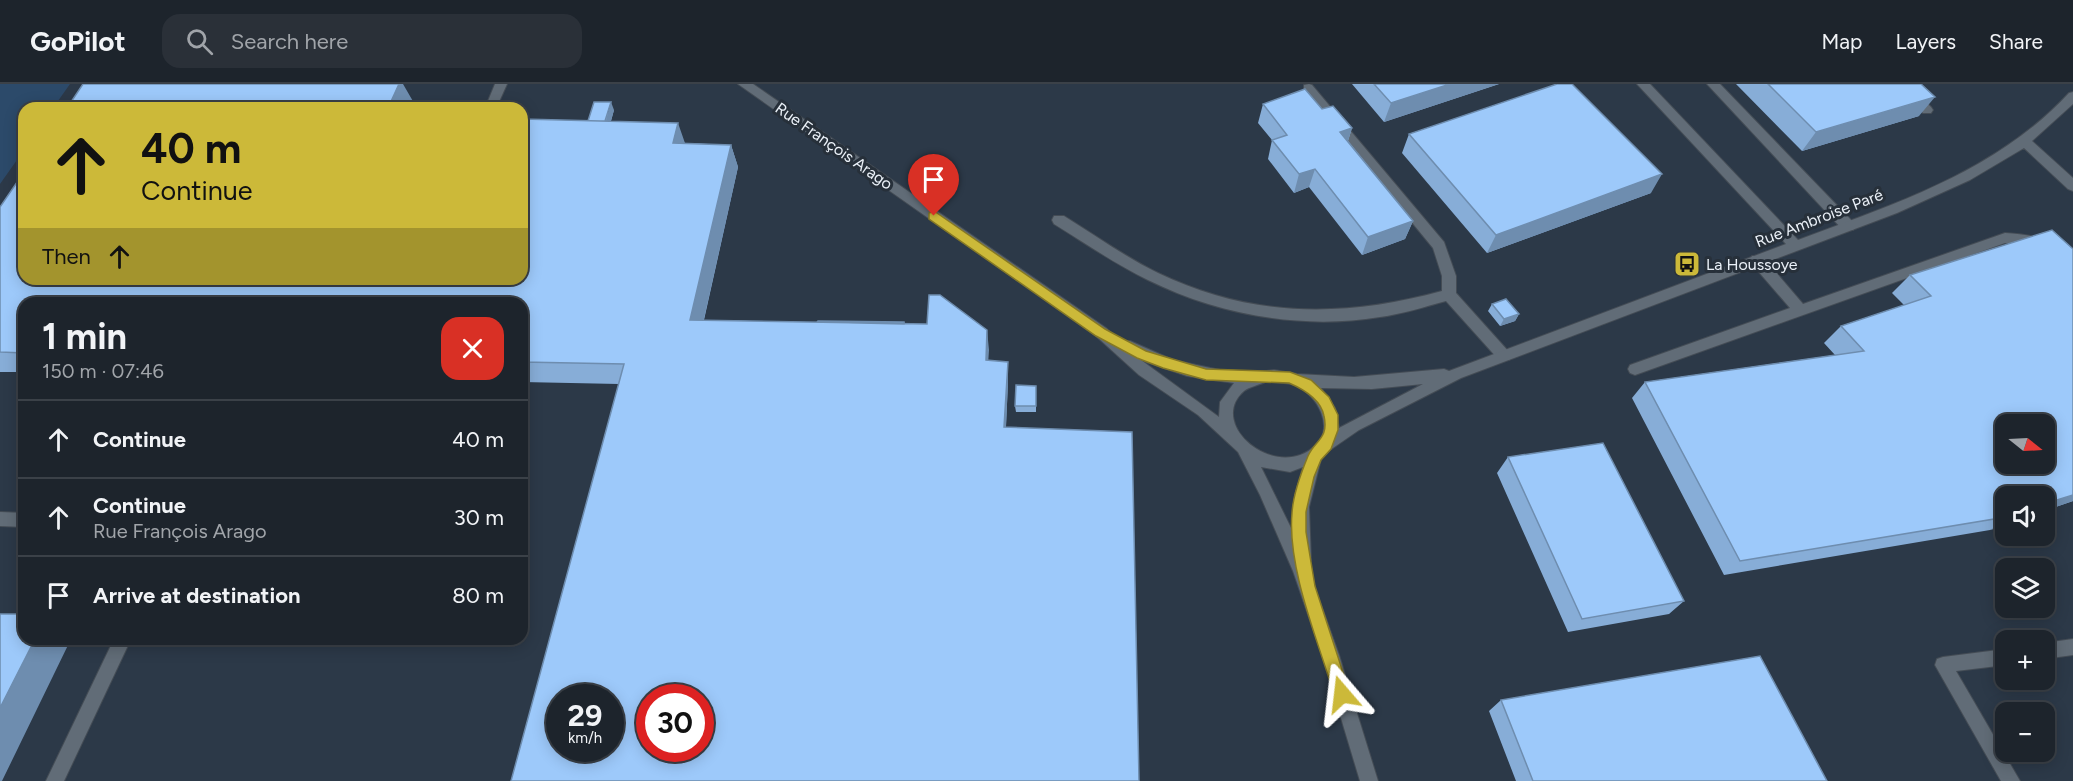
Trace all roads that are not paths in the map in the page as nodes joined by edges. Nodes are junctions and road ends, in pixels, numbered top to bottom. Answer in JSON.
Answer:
{"nodes":[{"id":1,"x":501,"y":84,"type":"edge"},
{"id":2,"x":744,"y":84,"type":"edge"},
{"id":3,"x":1643,"y":84,"type":"edge"},
{"id":4,"x":1713,"y":84,"type":"edge"},
{"id":5,"x":1900,"y":84,"type":"edge"},
{"id":6,"x":1308,"y":88,"type":"edge"},
{"id":7,"x":2073,"y":96,"type":"edge"},
{"id":8,"x":494,"y":101,"type":"dead end"},
{"id":9,"x":1927,"y":110,"type":"edge"},
{"id":10,"x":2024,"y":141,"type":"junction"},
{"id":11,"x":2073,"y":186,"type":"edge"},
{"id":12,"x":1059,"y":220,"type":"dead end"},
{"id":13,"x":1848,"y":226,"type":"junction"},
{"id":14,"x":1796,"y":246,"type":"junction"},
{"id":15,"x":2073,"y":258,"type":"edge"},
{"id":16,"x":1757,"y":260,"type":"junction"},
{"id":17,"x":1449,"y":295,"type":"junction"},
{"id":18,"x":1800,"y":310,"type":"junction"},
{"id":19,"x":1101,"y":332,"type":"junction"},
{"id":20,"x":1504,"y":356,"type":"junction"},
{"id":21,"x":1635,"y":369,"type":"dead end"},
{"id":22,"x":1456,"y":374,"type":"junction"},
{"id":23,"x":1264,"y":376,"type":"junction"},
{"id":24,"x":1290,"y":378,"type":"junction"},
{"id":25,"x":1233,"y":439,"type":"junction"},
{"id":26,"x":1321,"y":451,"type":"junction"},
{"id":27,"x":1245,"y":452,"type":"junction"},
{"id":28,"x":0,"y":519,"type":"edge"},
{"id":29,"x":18,"y":520,"type":"edge"},
{"id":30,"x":1308,"y":586,"type":"junction"},
{"id":31,"x":120,"y":645,"type":"edge"},
{"id":32,"x":2073,"y":647,"type":"edge"},
{"id":33,"x":2055,"y":649,"type":"edge"},
{"id":34,"x":1995,"y":658,"type":"edge"},
{"id":35,"x":55,"y":781,"type":"edge"},
{"id":36,"x":1369,"y":781,"type":"edge"},
{"id":37,"x":2011,"y":781,"type":"edge"}],
"edges":[{"from":1,"to":8,"type":"street"},
{"from":2,"to":19,"type":"street","name":"Rue François Arago"},
{"from":3,"to":14,"type":"street"},
{"from":4,"to":13,"type":"street"},
{"from":5,"to":9,"type":"street"},
{"from":6,"to":17,"type":"street"},
{"from":7,"to":10,"type":"street","name":"Rue Ambroise Paré"},
{"from":10,"to":11,"type":"street"},
{"from":10,"to":13,"type":"street","name":"Rue Ambroise Paré"},
{"from":12,"to":17,"type":"street"},
{"from":13,"to":14,"type":"street","name":"Rue Ambroise Paré"},
{"from":14,"to":16,"type":"street","name":"Rue Ambroise Paré"},
{"from":15,"to":18,"type":"street"},
{"from":16,"to":18,"type":"street"},
{"from":16,"to":20,"type":"street","name":"Rue Ambroise Paré"},
{"from":17,"to":20,"type":"street"},
{"from":18,"to":21,"type":"street"},
{"from":19,"to":23,"type":"street","name":"Rue François Arago"},
{"from":19,"to":25,"type":"street","name":"Rue François Arago"},
{"from":20,"to":22,"type":"street","name":"Rue Ambroise Paré"},
{"from":22,"to":24,"type":"street","name":"Rue Ambroise Paré"},
{"from":22,"to":26,"type":"street","name":"Rue Ambroise Paré"},
{"from":23,"to":24,"type":"street"},
{"from":23,"to":25,"type":"street"},
{"from":24,"to":26,"type":"street"},
{"from":25,"to":27,"type":"street"},
{"from":26,"to":27,"type":"street"},
{"from":26,"to":30,"type":"street"},
{"from":27,"to":30,"type":"street"},
{"from":28,"to":29,"type":"street"},
{"from":30,"to":36,"type":"street"},
{"from":31,"to":35,"type":"street"},
{"from":32,"to":33,"type":"street"},
{"from":34,"to":37,"type":"street"}]}
